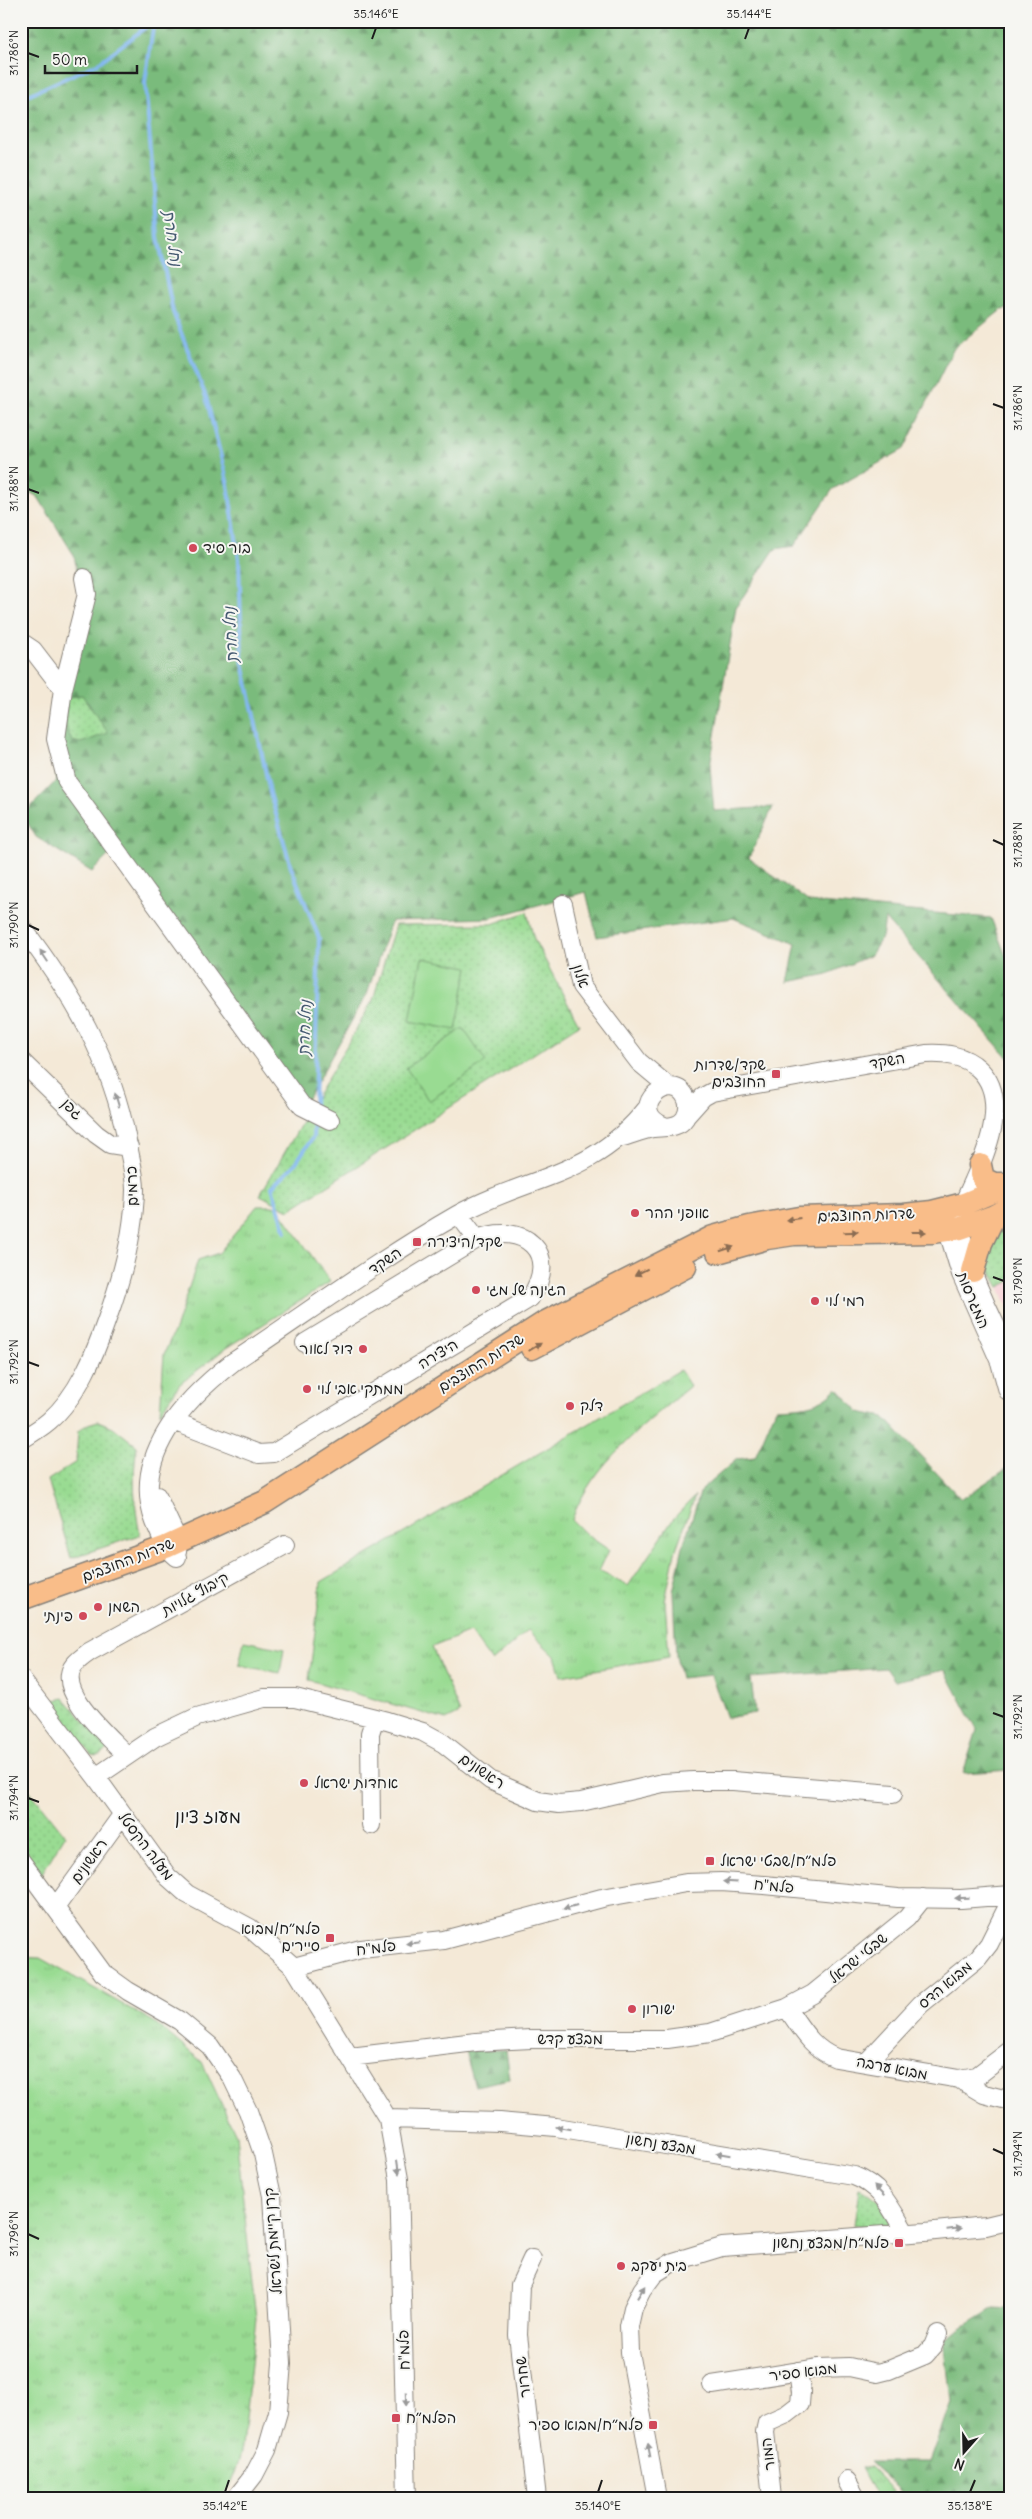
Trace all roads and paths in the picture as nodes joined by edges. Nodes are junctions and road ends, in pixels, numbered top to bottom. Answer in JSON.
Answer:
{"nodes":[{"id":1,"x":84,"y":578,"type":"dead end"},
{"id":2,"x":21,"y":642,"type":"edge"},
{"id":3,"x":63,"y":689,"type":"junction"},
{"id":4,"x":563,"y":904,"type":"dead end"},
{"id":5,"x":21,"y":926,"type":"edge"},
{"id":6,"x":21,"y":1061,"type":"edge"},
{"id":7,"x":639,"y":1062,"type":"junction"},
{"id":8,"x":672,"y":1088,"type":"junction"},
{"id":9,"x":712,"y":1092,"type":"junction"},
{"id":10,"x":649,"y":1104,"type":"junction"},
{"id":11,"x":686,"y":1116,"type":"junction"},
{"id":12,"x":330,"y":1120,"type":"dead end"},
{"id":13,"x":664,"y":1126,"type":"junction"},
{"id":14,"x":620,"y":1138,"type":"junction"},
{"id":15,"x":129,"y":1147,"type":"junction"},
{"id":16,"x":983,"y":1155,"type":"junction"},
{"id":17,"x":1011,"y":1184,"type":"edge"},
{"id":18,"x":1002,"y":1211,"type":"edge"},
{"id":19,"x":459,"y":1214,"type":"junction"},
{"id":20,"x":954,"y":1218,"type":"junction"},
{"id":21,"x":477,"y":1239,"type":"junction"},
{"id":22,"x":973,"y":1270,"type":"junction"},
{"id":23,"x":305,"y":1344,"type":"dead end"},
{"id":24,"x":1011,"y":1355,"type":"edge"},
{"id":25,"x":1010,"y":1392,"type":"edge"},
{"id":26,"x":173,"y":1421,"type":"junction"},
{"id":27,"x":21,"y":1440,"type":"edge"},
{"id":28,"x":285,"y":1545,"type":"dead end"},
{"id":29,"x":174,"y":1548,"type":"junction"},
{"id":30,"x":21,"y":1599,"type":"edge"},
{"id":31,"x":21,"y":1614,"type":"edge"},
{"id":32,"x":21,"y":1670,"type":"edge"},
{"id":33,"x":27,"y":1692,"type":"edge"},
{"id":34,"x":375,"y":1718,"type":"junction"},
{"id":35,"x":127,"y":1756,"type":"junction"},
{"id":36,"x":96,"y":1777,"type":"junction"},
{"id":37,"x":893,"y":1794,"type":"dead end"},
{"id":38,"x":122,"y":1815,"type":"junction"},
{"id":39,"x":371,"y":1825,"type":"dead end"},
{"id":40,"x":21,"y":1861,"type":"edge"},
{"id":41,"x":1011,"y":1895,"type":"edge"},
{"id":42,"x":923,"y":1898,"type":"junction"},
{"id":43,"x":1011,"y":1900,"type":"edge"},
{"id":44,"x":55,"y":1908,"type":"junction"},
{"id":45,"x":294,"y":1967,"type":"junction"},
{"id":46,"x":787,"y":2008,"type":"junction"},
{"id":47,"x":1011,"y":2050,"type":"edge"},
{"id":48,"x":350,"y":2056,"type":"junction"},
{"id":49,"x":867,"y":2062,"type":"junction"},
{"id":50,"x":959,"y":2079,"type":"junction"},
{"id":51,"x":1011,"y":2100,"type":"edge"},
{"id":52,"x":388,"y":2119,"type":"junction"},
{"id":53,"x":1011,"y":2220,"type":"edge"},
{"id":54,"x":905,"y":2232,"type":"junction"},
{"id":55,"x":532,"y":2259,"type":"dead end"},
{"id":56,"x":938,"y":2334,"type":"dead end"},
{"id":57,"x":798,"y":2371,"type":"junction"},
{"id":58,"x":712,"y":2385,"type":"dead end"},
{"id":59,"x":848,"y":2481,"type":"dead end"},
{"id":60,"x":236,"y":2498,"type":"edge"},
{"id":61,"x":407,"y":2498,"type":"edge"},
{"id":62,"x":537,"y":2498,"type":"edge"},
{"id":63,"x":658,"y":2498,"type":"edge"},
{"id":64,"x":772,"y":2498,"type":"edge"},
{"id":65,"x":856,"y":2498,"type":"edge"}],
"edges":[{"from":1,"to":3,"type":"street"},
{"from":2,"to":3,"type":"street"},
{"from":3,"to":12,"type":"street"},
{"from":4,"to":7,"type":"street","name":"אלון"},
{"from":15,"to":5,"type":"street","name":"כרמים","one_way":true},
{"from":6,"to":15,"type":"street","name":"גפן"},
{"from":7,"to":8,"type":"street","name":"אלון"},
{"from":7,"to":10,"type":"street","name":"אלון"},
{"from":8,"to":9,"type":"street","name":"השקד"},
{"from":8,"to":10,"type":"street"},
{"from":8,"to":11,"type":"street"},
{"from":9,"to":11,"type":"street"},
{"from":9,"to":16,"type":"street","name":"השקד"},
{"from":10,"to":13,"type":"street"},
{"from":10,"to":14,"type":"street","name":"השקד"},
{"from":11,"to":13,"type":"street"},
{"from":13,"to":14,"type":"street","name":"השקד"},
{"from":14,"to":19,"type":"street","name":"השקד"},
{"from":15,"to":27,"type":"street","name":"כרמים"},
{"from":16,"to":17,"type":"main road"},
{"from":16,"to":20,"type":"street","name":"השקד"},
{"from":17,"to":20,"type":"main road"},
{"from":18,"to":20,"type":"main road"},
{"from":18,"to":22,"type":"main road"},
{"from":19,"to":21,"type":"street"},
{"from":19,"to":26,"type":"street","name":"השקד"},
{"from":20,"to":22,"type":"street","name":"המגרסות"},
{"from":20,"to":25,"type":"street","name":"המגרסות"},
{"from":20,"to":29,"type":"main road","name":"שדרות החוצבים"},
{"from":21,"to":23,"type":"street","name":"היצירה"},
{"from":21,"to":26,"type":"street","name":"היצירה"},
{"from":22,"to":24,"type":"street","name":"המגרסות"},
{"from":26,"to":29,"type":"street"},
{"from":28,"to":35,"type":"street","name":"קיבוץ גלויות"},
{"from":29,"to":30,"type":"main road","name":"שדרות החוצבים"},
{"from":29,"to":31,"type":"main road","name":"שדרות החוצבים"},
{"from":32,"to":33,"type":"street","name":"מעלה הקסטל"},
{"from":33,"to":36,"type":"street","name":"מעלה הקסטל"},
{"from":34,"to":35,"type":"street","name":"ראשונים"},
{"from":34,"to":37,"type":"street","name":"ראשונים"},
{"from":34,"to":39,"type":"street"},
{"from":35,"to":36,"type":"street","name":"ראשונים"},
{"from":36,"to":38,"type":"street","name":"מעלה הקסטל"},
{"from":38,"to":44,"type":"street","name":"ראשונים"},
{"from":38,"to":45,"type":"street","name":"מעלה הקסטל"},
{"from":40,"to":44,"type":"street","name":"קרן קיימת לישראל"},
{"from":41,"to":42,"type":"street","name":"פלמ\"ח","one_way":true},
{"from":42,"to":45,"type":"street","name":"פלמ\"ח","one_way":true},
{"from":42,"to":46,"type":"street","name":"שבטי ישראל"},
{"from":43,"to":49,"type":"street","name":"מבוא הדס"},
{"from":44,"to":60,"type":"street","name":"קרן קיימת לישראל"},
{"from":45,"to":48,"type":"street","name":"פלמ\"ח"},
{"from":46,"to":48,"type":"street","name":"מבצע קדש"},
{"from":46,"to":49,"type":"street","name":"מבוא ערבה"},
{"from":47,"to":50,"type":"street","name":"מבוא ערבה"},
{"from":48,"to":52,"type":"street","name":"פלמ\"ח"},
{"from":49,"to":50,"type":"street","name":"מבוא ערבה"},
{"from":50,"to":51,"type":"street"},
{"from":54,"to":52,"type":"street","name":"מבצע נחשון","one_way":true},
{"from":52,"to":61,"type":"street","name":"פלמ\"ח","one_way":true},
{"from":54,"to":53,"type":"street","one_way":true},
{"from":63,"to":54,"type":"street","one_way":true},
{"from":55,"to":62,"type":"street","name":"שחרור"},
{"from":56,"to":57,"type":"street","name":"מבוא ספיר"},
{"from":57,"to":58,"type":"street","name":"מבוא ספיר"},
{"from":57,"to":64,"type":"street","name":"המור"},
{"from":59,"to":65,"type":"street"}]}
